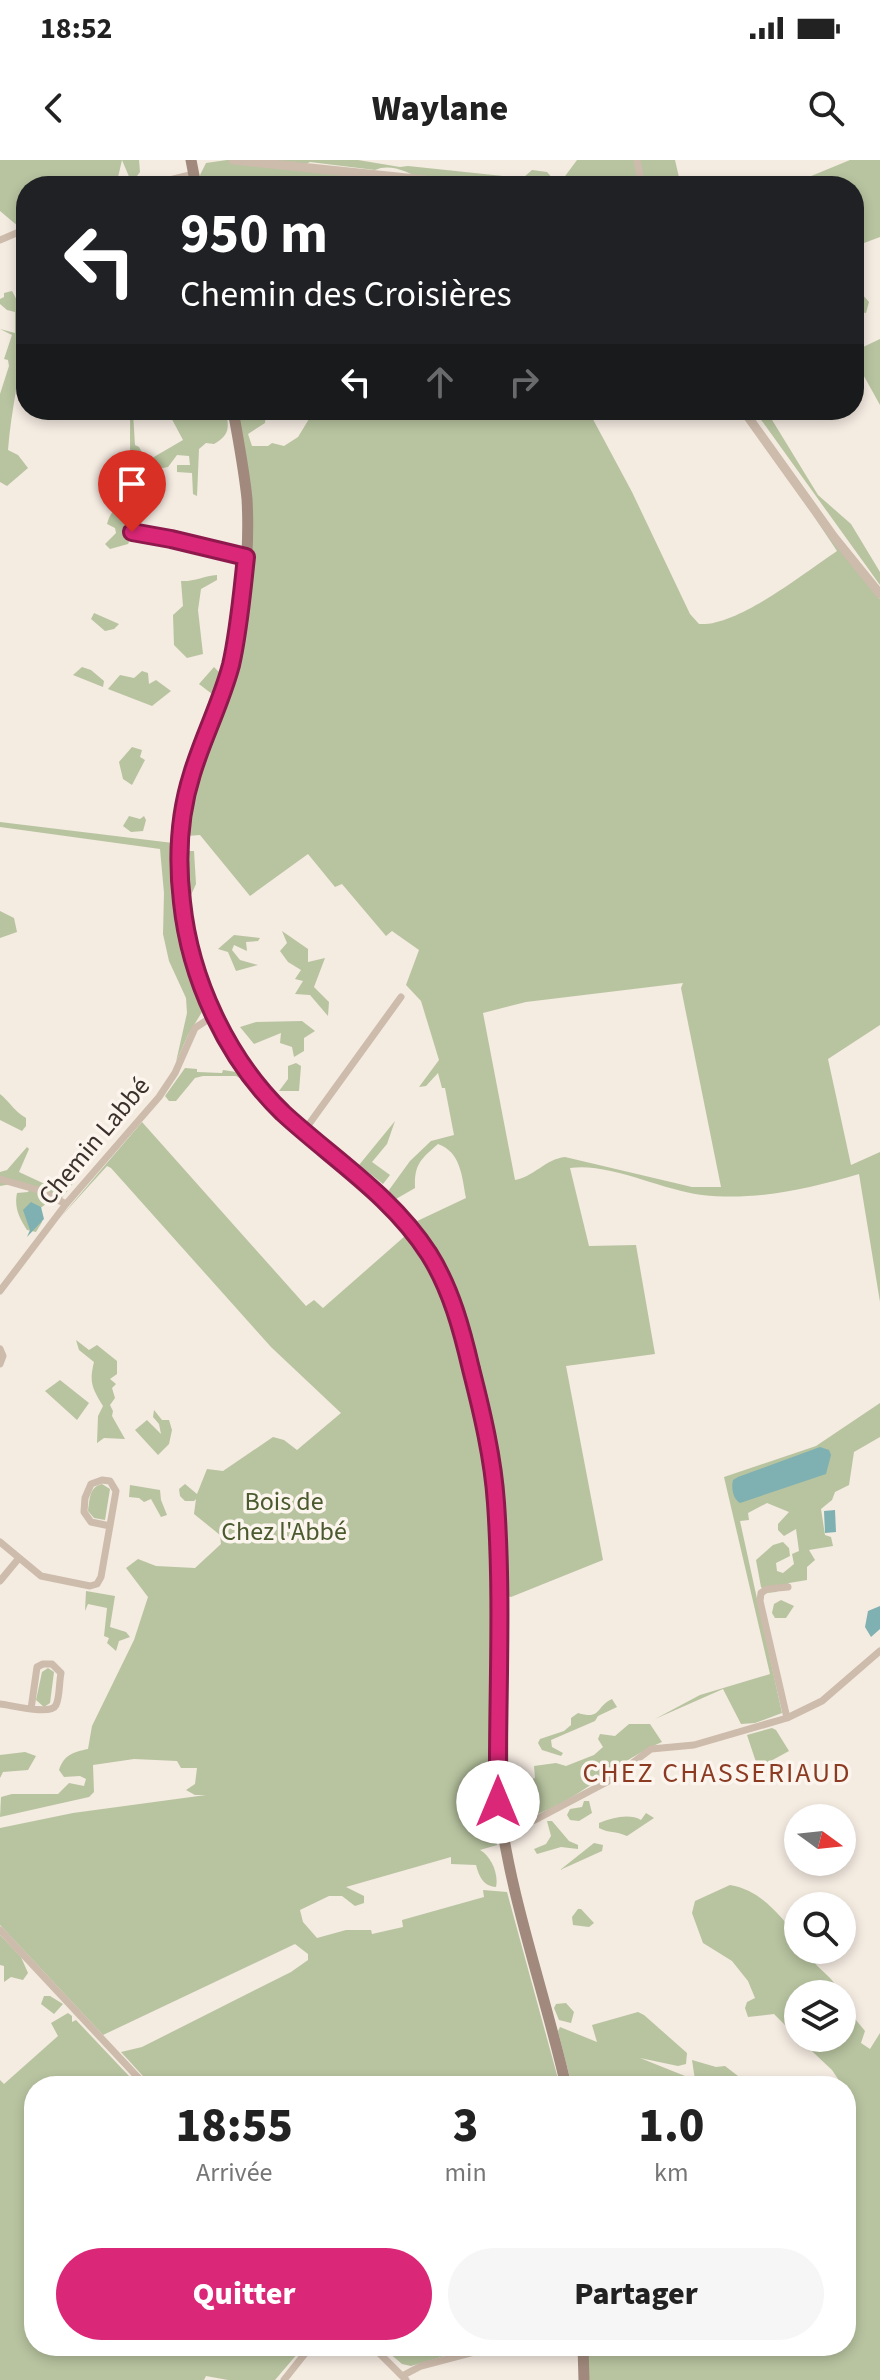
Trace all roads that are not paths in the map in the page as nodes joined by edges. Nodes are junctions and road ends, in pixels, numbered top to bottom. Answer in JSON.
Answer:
{"nodes":[{"id":1,"x":233,"y":160,"type":"edge"},
{"id":2,"x":387,"y":176,"type":"edge"},
{"id":3,"x":235,"y":420,"type":"edge"},
{"id":4,"x":750,"y":420,"type":"edge"},
{"id":5,"x":132,"y":532,"type":"dead end"},
{"id":6,"x":246,"y":557,"type":"junction"},
{"id":7,"x":880,"y":594,"type":"edge"},
{"id":8,"x":401,"y":997,"type":"dead end"},
{"id":9,"x":213,"y":1016,"type":"junction"},
{"id":10,"x":304,"y":1131,"type":"junction"},
{"id":11,"x":0,"y":1179,"type":"edge"},
{"id":12,"x":66,"y":1204,"type":"junction"},
{"id":13,"x":0,"y":1291,"type":"edge"},
{"id":14,"x":0,"y":1349,"type":"edge"},
{"id":15,"x":0,"y":1364,"type":"edge"},
{"id":16,"x":110,"y":1526,"type":"junction"},
{"id":17,"x":0,"y":1542,"type":"edge"},
{"id":18,"x":19,"y":1558,"type":"junction"},
{"id":19,"x":0,"y":1581,"type":"edge"},
{"id":20,"x":788,"y":1587,"type":"dead end"},
{"id":21,"x":880,"y":1651,"type":"edge"},
{"id":22,"x":0,"y":1704,"type":"edge"},
{"id":23,"x":31,"y":1709,"type":"junction"},
{"id":24,"x":787,"y":1718,"type":"junction"},
{"id":25,"x":503,"y":1830,"type":"junction"},
{"id":26,"x":0,"y":1930,"type":"edge"},
{"id":27,"x":137,"y":2076,"type":"edge"},
{"id":28,"x":564,"y":2076,"type":"edge"},
{"id":29,"x":303,"y":2356,"type":"edge"},
{"id":30,"x":382,"y":2356,"type":"edge"},
{"id":31,"x":459,"y":2356,"type":"edge"},
{"id":32,"x":583,"y":2356,"type":"edge"},
{"id":33,"x":404,"y":2378,"type":"edge"},
{"id":34,"x":284,"y":2380,"type":"edge"},
{"id":35,"x":584,"y":2380,"type":"edge"}],
"edges":[{"from":1,"to":2,"type":"street"},
{"from":3,"to":6,"type":"main road"},
{"from":4,"to":7,"type":"street"},
{"from":5,"to":6,"type":"street"},
{"from":6,"to":9,"type":"main road"},
{"from":8,"to":10,"type":"street"},
{"from":9,"to":10,"type":"main road"},
{"from":9,"to":12,"type":"street","name":"Chemin Labbé"},
{"from":10,"to":25,"type":"main road"},
{"from":11,"to":12,"type":"street"},
{"from":12,"to":13,"type":"street","name":"Chemin Labbé"},
{"from":14,"to":15,"type":"street"},
{"from":16,"to":16,"type":"street"},
{"from":16,"to":18,"type":"street"},
{"from":17,"to":18,"type":"street"},
{"from":18,"to":19,"type":"street"},
{"from":20,"to":24,"type":"street"},
{"from":21,"to":24,"type":"street"},
{"from":22,"to":23,"type":"street"},
{"from":23,"to":23,"type":"street"},
{"from":24,"to":25,"type":"street"},
{"from":25,"to":28,"type":"main road"},
{"from":26,"to":27,"type":"street"},
{"from":29,"to":34,"type":"street"},
{"from":30,"to":33,"type":"street"},
{"from":31,"to":33,"type":"street"},
{"from":32,"to":35,"type":"main road"}]}
